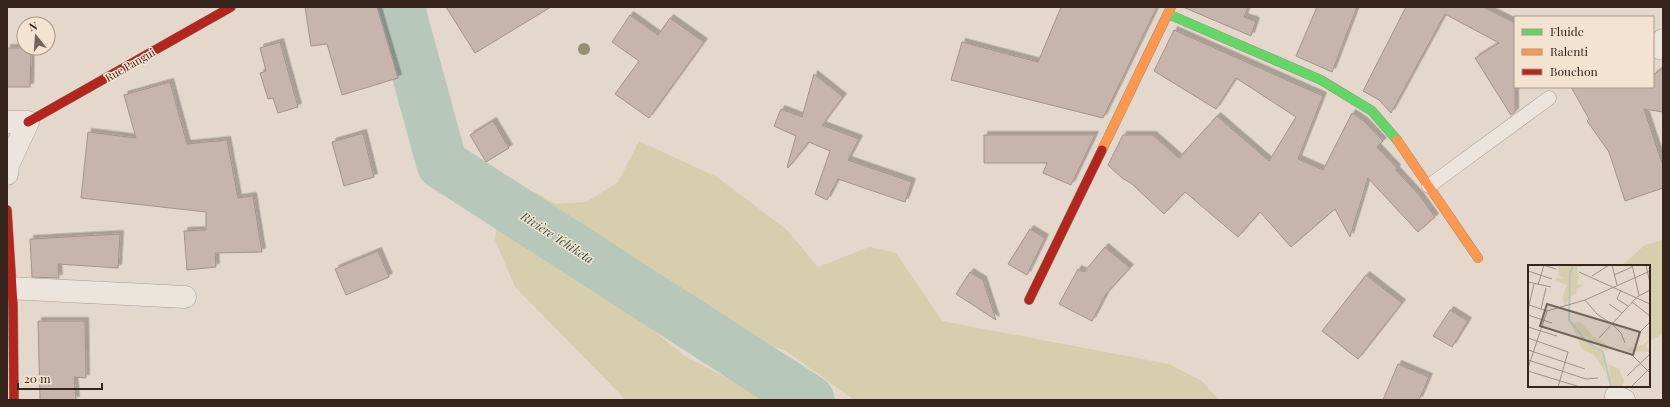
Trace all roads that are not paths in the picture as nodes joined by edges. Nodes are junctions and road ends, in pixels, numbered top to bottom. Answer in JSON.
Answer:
{"nodes":[{"id":1,"x":231,"y":7,"type":"edge"},
{"id":2,"x":1169,"y":11,"type":"edge"},
{"id":3,"x":1549,"y":98,"type":"dead end"},
{"id":4,"x":7,"y":122,"type":"edge"},
{"id":5,"x":28,"y":122,"type":"junction"},
{"id":6,"x":7,"y":174,"type":"edge"},
{"id":7,"x":1429,"y":186,"type":"junction"},
{"id":8,"x":7,"y":210,"type":"edge"},
{"id":9,"x":1478,"y":258,"type":"dead end"},
{"id":10,"x":10,"y":288,"type":"edge"},
{"id":11,"x":185,"y":297,"type":"dead end"},
{"id":12,"x":1029,"y":300,"type":"dead end"},
{"id":13,"x":14,"y":400,"type":"edge"}],
"edges":[{"from":1,"to":5,"type":"street","name":"Rue Pangui"},
{"from":2,"to":7,"type":"street"},
{"from":2,"to":12,"type":"street"},
{"from":3,"to":7,"type":"lane"},
{"from":4,"to":5,"type":"street"},
{"from":5,"to":6,"type":"street"},
{"from":7,"to":9,"type":"street"},
{"from":8,"to":10,"type":"street"},
{"from":10,"to":11,"type":"street"},
{"from":10,"to":13,"type":"street"}]}
